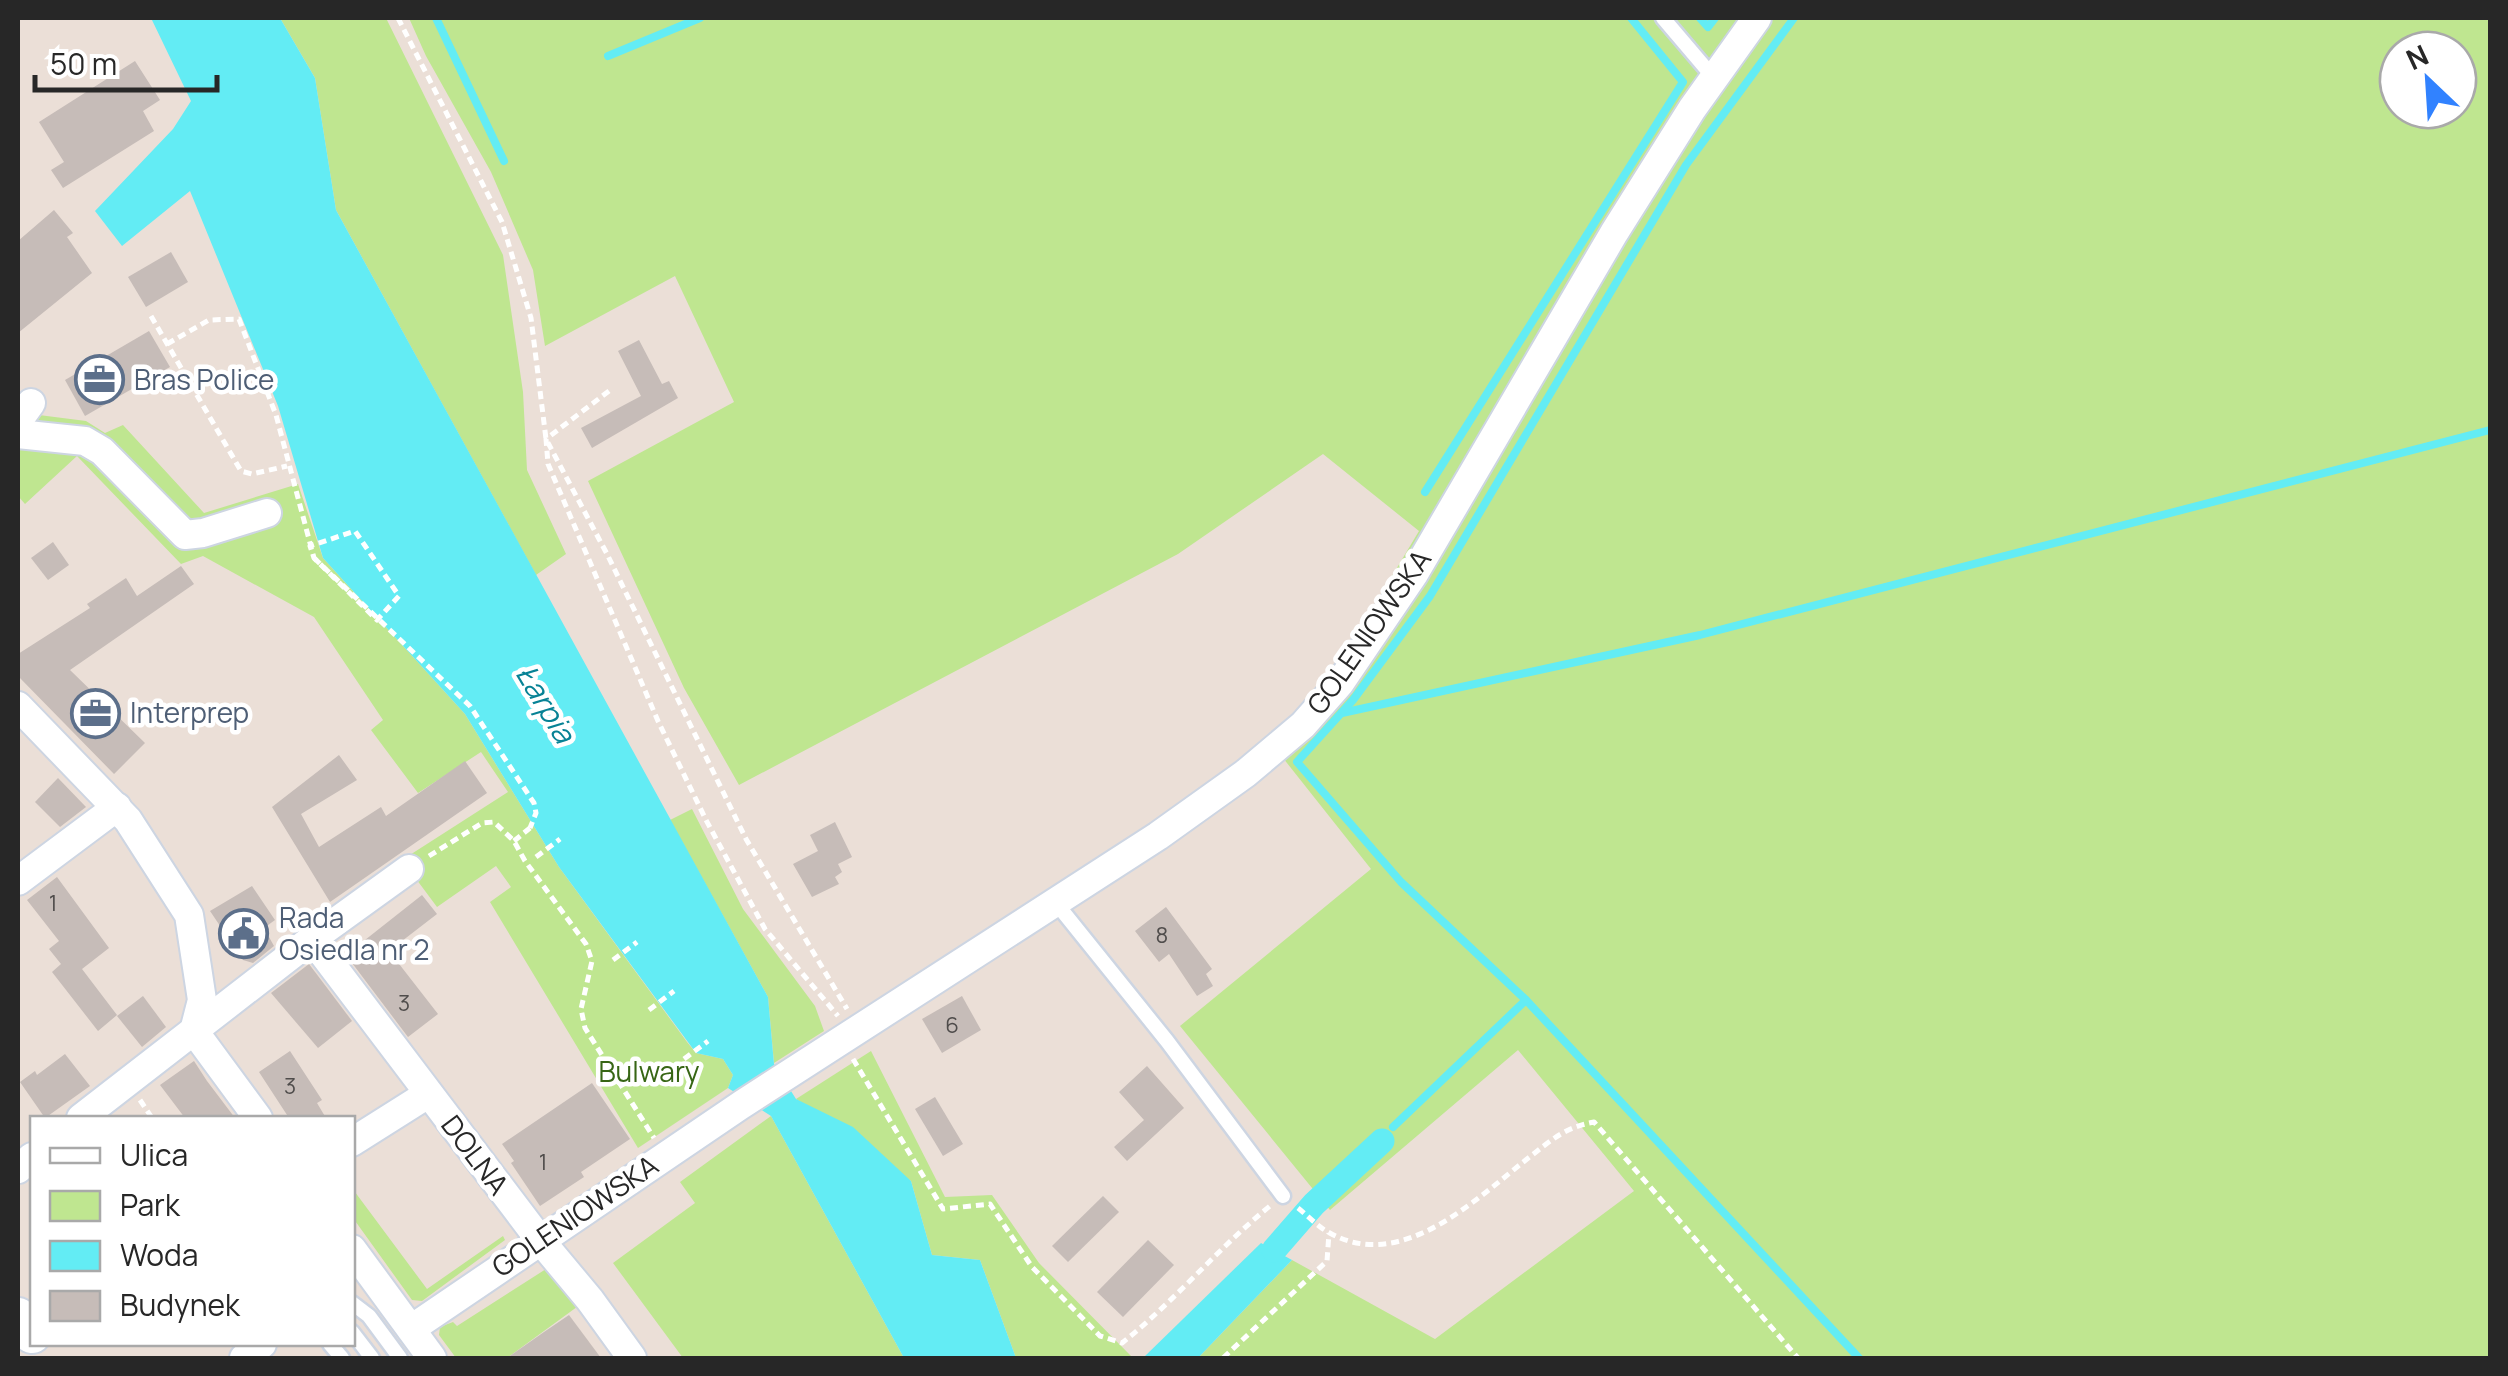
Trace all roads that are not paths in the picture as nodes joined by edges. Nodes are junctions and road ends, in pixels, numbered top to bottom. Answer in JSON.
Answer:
{"nodes":[{"id":1,"x":1663,"y":18,"type":"edge"},
{"id":2,"x":1756,"y":18,"type":"edge"},
{"id":3,"x":1714,"y":78,"type":"junction"},
{"id":4,"x":18,"y":434,"type":"edge"},
{"id":5,"x":267,"y":513,"type":"dead end"},
{"id":6,"x":18,"y":706,"type":"edge"},
{"id":7,"x":116,"y":806,"type":"junction"},
{"id":8,"x":410,"y":869,"type":"road end"},
{"id":9,"x":18,"y":882,"type":"edge"},
{"id":10,"x":1056,"y":904,"type":"junction"},
{"id":11,"x":312,"y":939,"type":"junction"},
{"id":12,"x":194,"y":1031,"type":"junction"},
{"id":13,"x":428,"y":1094,"type":"junction"},
{"id":14,"x":84,"y":1116,"type":"edge"},
{"id":15,"x":257,"y":1116,"type":"edge"},
{"id":16,"x":355,"y":1140,"type":"edge"},
{"id":17,"x":1283,"y":1196,"type":"road end"},
{"id":18,"x":540,"y":1240,"type":"junction"},
{"id":19,"x":355,"y":1259,"type":"edge"},
{"id":20,"x":355,"y":1305,"type":"edge"},
{"id":21,"x":411,"y":1329,"type":"junction"},
{"id":22,"x":355,"y":1336,"type":"edge"},
{"id":23,"x":372,"y":1358,"type":"edge"},
{"id":24,"x":400,"y":1358,"type":"edge"},
{"id":25,"x":432,"y":1358,"type":"edge"},
{"id":26,"x":632,"y":1358,"type":"edge"}],
"edges":[{"from":1,"to":3,"type":"lane"},
{"from":2,"to":3,"type":"street","name":"GOLENIOWSKA"},
{"from":3,"to":10,"type":"street","name":"GOLENIOWSKA"},
{"from":4,"to":5,"type":"street"},
{"from":6,"to":7,"type":"street"},
{"from":7,"to":9,"type":"street"},
{"from":7,"to":12,"type":"street"},
{"from":8,"to":11,"type":"street"},
{"from":10,"to":17,"type":"lane"},
{"from":10,"to":18,"type":"street","name":"GOLENIOWSKA"},
{"from":11,"to":12,"type":"street"},
{"from":11,"to":13,"type":"street","name":"DOLNA"},
{"from":12,"to":14,"type":"street"},
{"from":12,"to":15,"type":"street"},
{"from":13,"to":16,"type":"street","name":"DOLNA"},
{"from":13,"to":18,"type":"street","name":"DOLNA"},
{"from":18,"to":21,"type":"street","name":"GOLENIOWSKA"},
{"from":18,"to":26,"type":"street","name":"DOLNA"},
{"from":19,"to":21,"type":"street"},
{"from":20,"to":24,"type":"lane"},
{"from":21,"to":25,"type":"street"},
{"from":22,"to":23,"type":"lane"}]}
